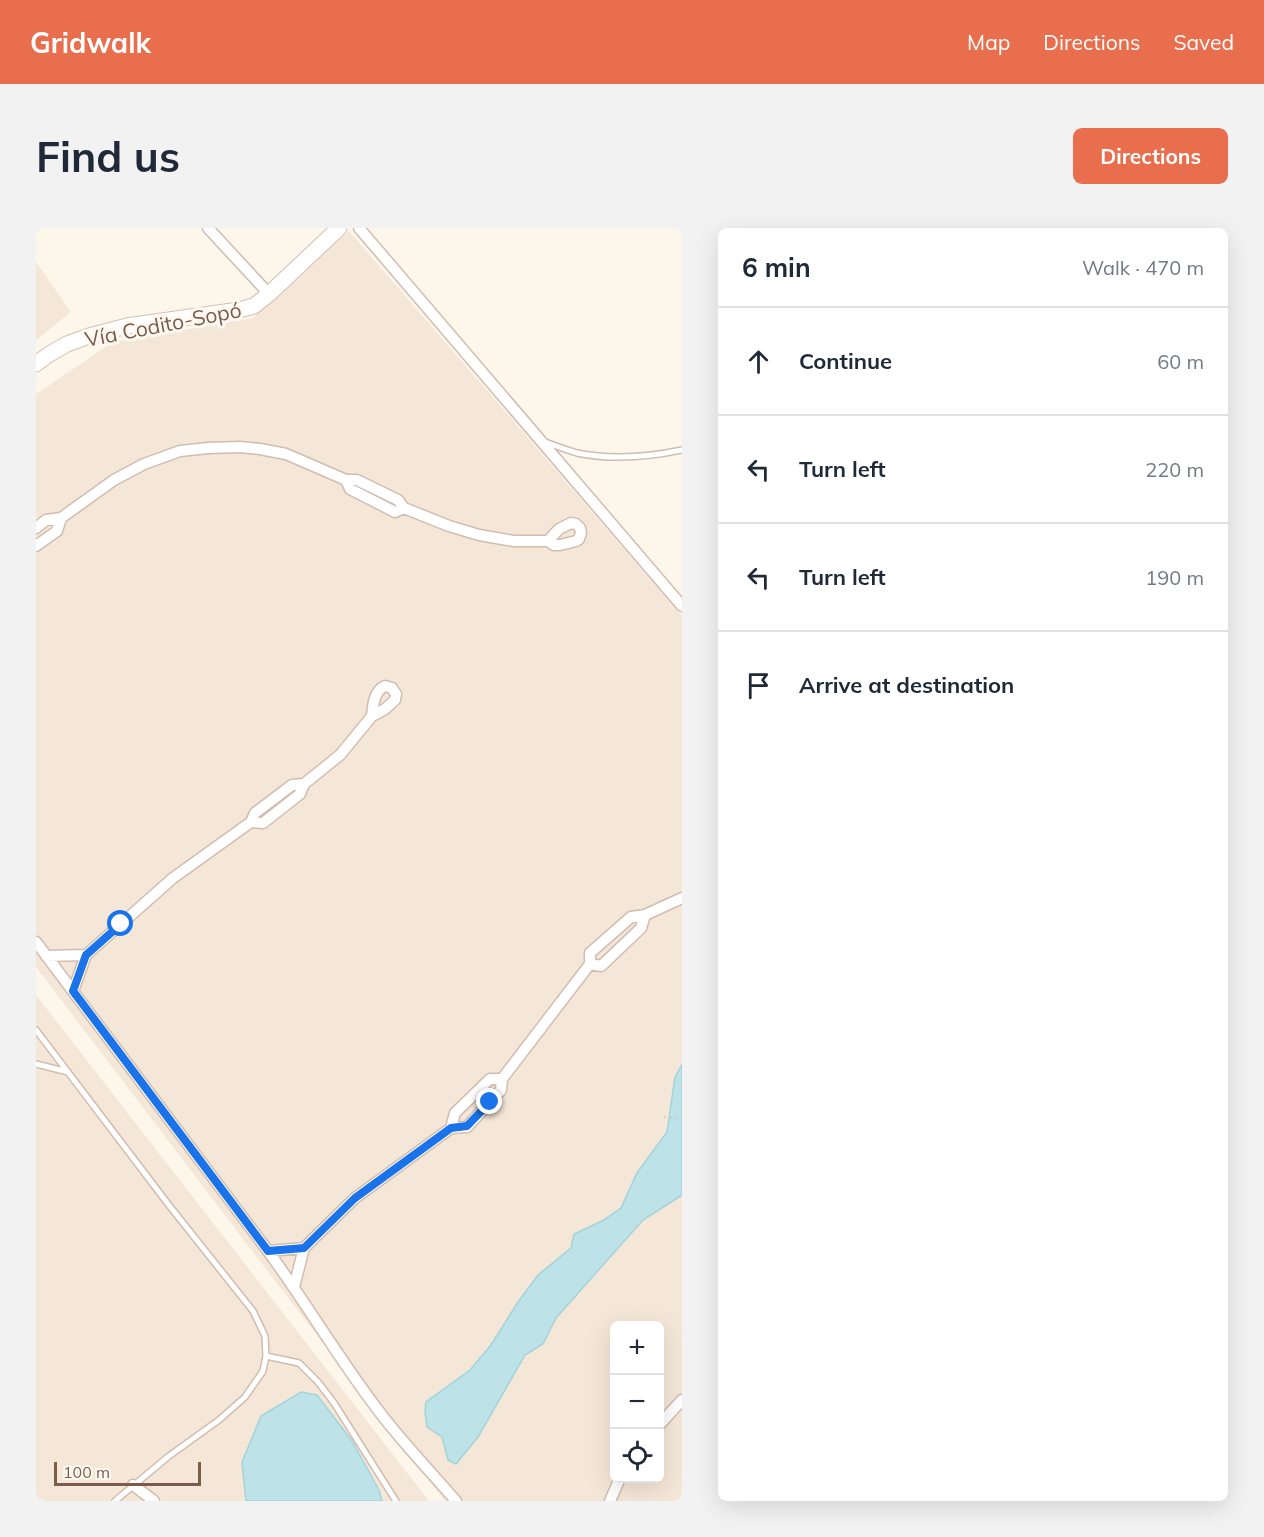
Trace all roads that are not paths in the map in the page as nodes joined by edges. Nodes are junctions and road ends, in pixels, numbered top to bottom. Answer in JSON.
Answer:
{"nodes":[{"id":1,"x":208,"y":228,"type":"edge"},
{"id":2,"x":339,"y":228,"type":"edge"},
{"id":3,"x":359,"y":228,"type":"edge"},
{"id":4,"x":269,"y":294,"type":"junction"},
{"id":5,"x":36,"y":364,"type":"edge"},
{"id":6,"x":541,"y":441,"type":"junction"},
{"id":7,"x":682,"y":450,"type":"edge"},
{"id":8,"x":61,"y":518,"type":"junction"},
{"id":9,"x":36,"y":528,"type":"edge"},
{"id":10,"x":548,"y":541,"type":"dead end"},
{"id":11,"x":36,"y":546,"type":"edge"},
{"id":12,"x":682,"y":606,"type":"edge"},
{"id":13,"x":372,"y":716,"type":"dead end"},
{"id":14,"x":682,"y":898,"type":"edge"},
{"id":15,"x":645,"y":915,"type":"junction"},
{"id":16,"x":36,"y":942,"type":"edge"},
{"id":17,"x":86,"y":955,"type":"junction"},
{"id":18,"x":46,"y":956,"type":"junction"},
{"id":19,"x":590,"y":964,"type":"junction"},
{"id":20,"x":73,"y":991,"type":"junction"},
{"id":21,"x":36,"y":1030,"type":"edge"},
{"id":22,"x":36,"y":1064,"type":"edge"},
{"id":23,"x":68,"y":1072,"type":"junction"},
{"id":24,"x":502,"y":1079,"type":"junction"},
{"id":25,"x":451,"y":1128,"type":"junction"},
{"id":26,"x":304,"y":1248,"type":"junction"},
{"id":27,"x":268,"y":1251,"type":"junction"},
{"id":28,"x":294,"y":1287,"type":"junction"},
{"id":29,"x":266,"y":1356,"type":"junction"},
{"id":30,"x":682,"y":1400,"type":"edge"},
{"id":31,"x":664,"y":1420,"type":"edge"},
{"id":32,"x":618,"y":1483,"type":"edge"},
{"id":33,"x":133,"y":1485,"type":"junction"},
{"id":34,"x":115,"y":1501,"type":"edge"},
{"id":35,"x":154,"y":1501,"type":"edge"},
{"id":36,"x":396,"y":1501,"type":"edge"},
{"id":37,"x":456,"y":1501,"type":"edge"},
{"id":38,"x":610,"y":1501,"type":"edge"}],
"edges":[{"from":1,"to":4,"type":"street"},
{"from":2,"to":4,"type":"street","name":"Vía Codito-Sopó"},
{"from":3,"to":6,"type":"street"},
{"from":4,"to":5,"type":"street","name":"Vía Codito-Sopó"},
{"from":6,"to":7,"type":"lane"},
{"from":6,"to":12,"type":"street"},
{"from":8,"to":9,"type":"street"},
{"from":8,"to":10,"type":"street"},
{"from":8,"to":11,"type":"street"},
{"from":13,"to":17,"type":"street"},
{"from":14,"to":15,"type":"street"},
{"from":15,"to":19,"type":"street"},
{"from":15,"to":19,"type":"street"},
{"from":16,"to":18,"type":"street"},
{"from":17,"to":18,"type":"street"},
{"from":17,"to":20,"type":"street"},
{"from":18,"to":20,"type":"street"},
{"from":19,"to":24,"type":"street"},
{"from":20,"to":27,"type":"street"},
{"from":21,"to":23,"type":"lane"},
{"from":22,"to":23,"type":"lane"},
{"from":23,"to":29,"type":"lane"},
{"from":24,"to":25,"type":"street"},
{"from":24,"to":25,"type":"street"},
{"from":25,"to":26,"type":"street"},
{"from":26,"to":27,"type":"street"},
{"from":26,"to":28,"type":"street"},
{"from":27,"to":28,"type":"street"},
{"from":28,"to":37,"type":"street"},
{"from":29,"to":33,"type":"lane"},
{"from":29,"to":36,"type":"lane"},
{"from":30,"to":31,"type":"street"},
{"from":32,"to":38,"type":"street"},
{"from":33,"to":34,"type":"lane"},
{"from":33,"to":35,"type":"street"}]}
